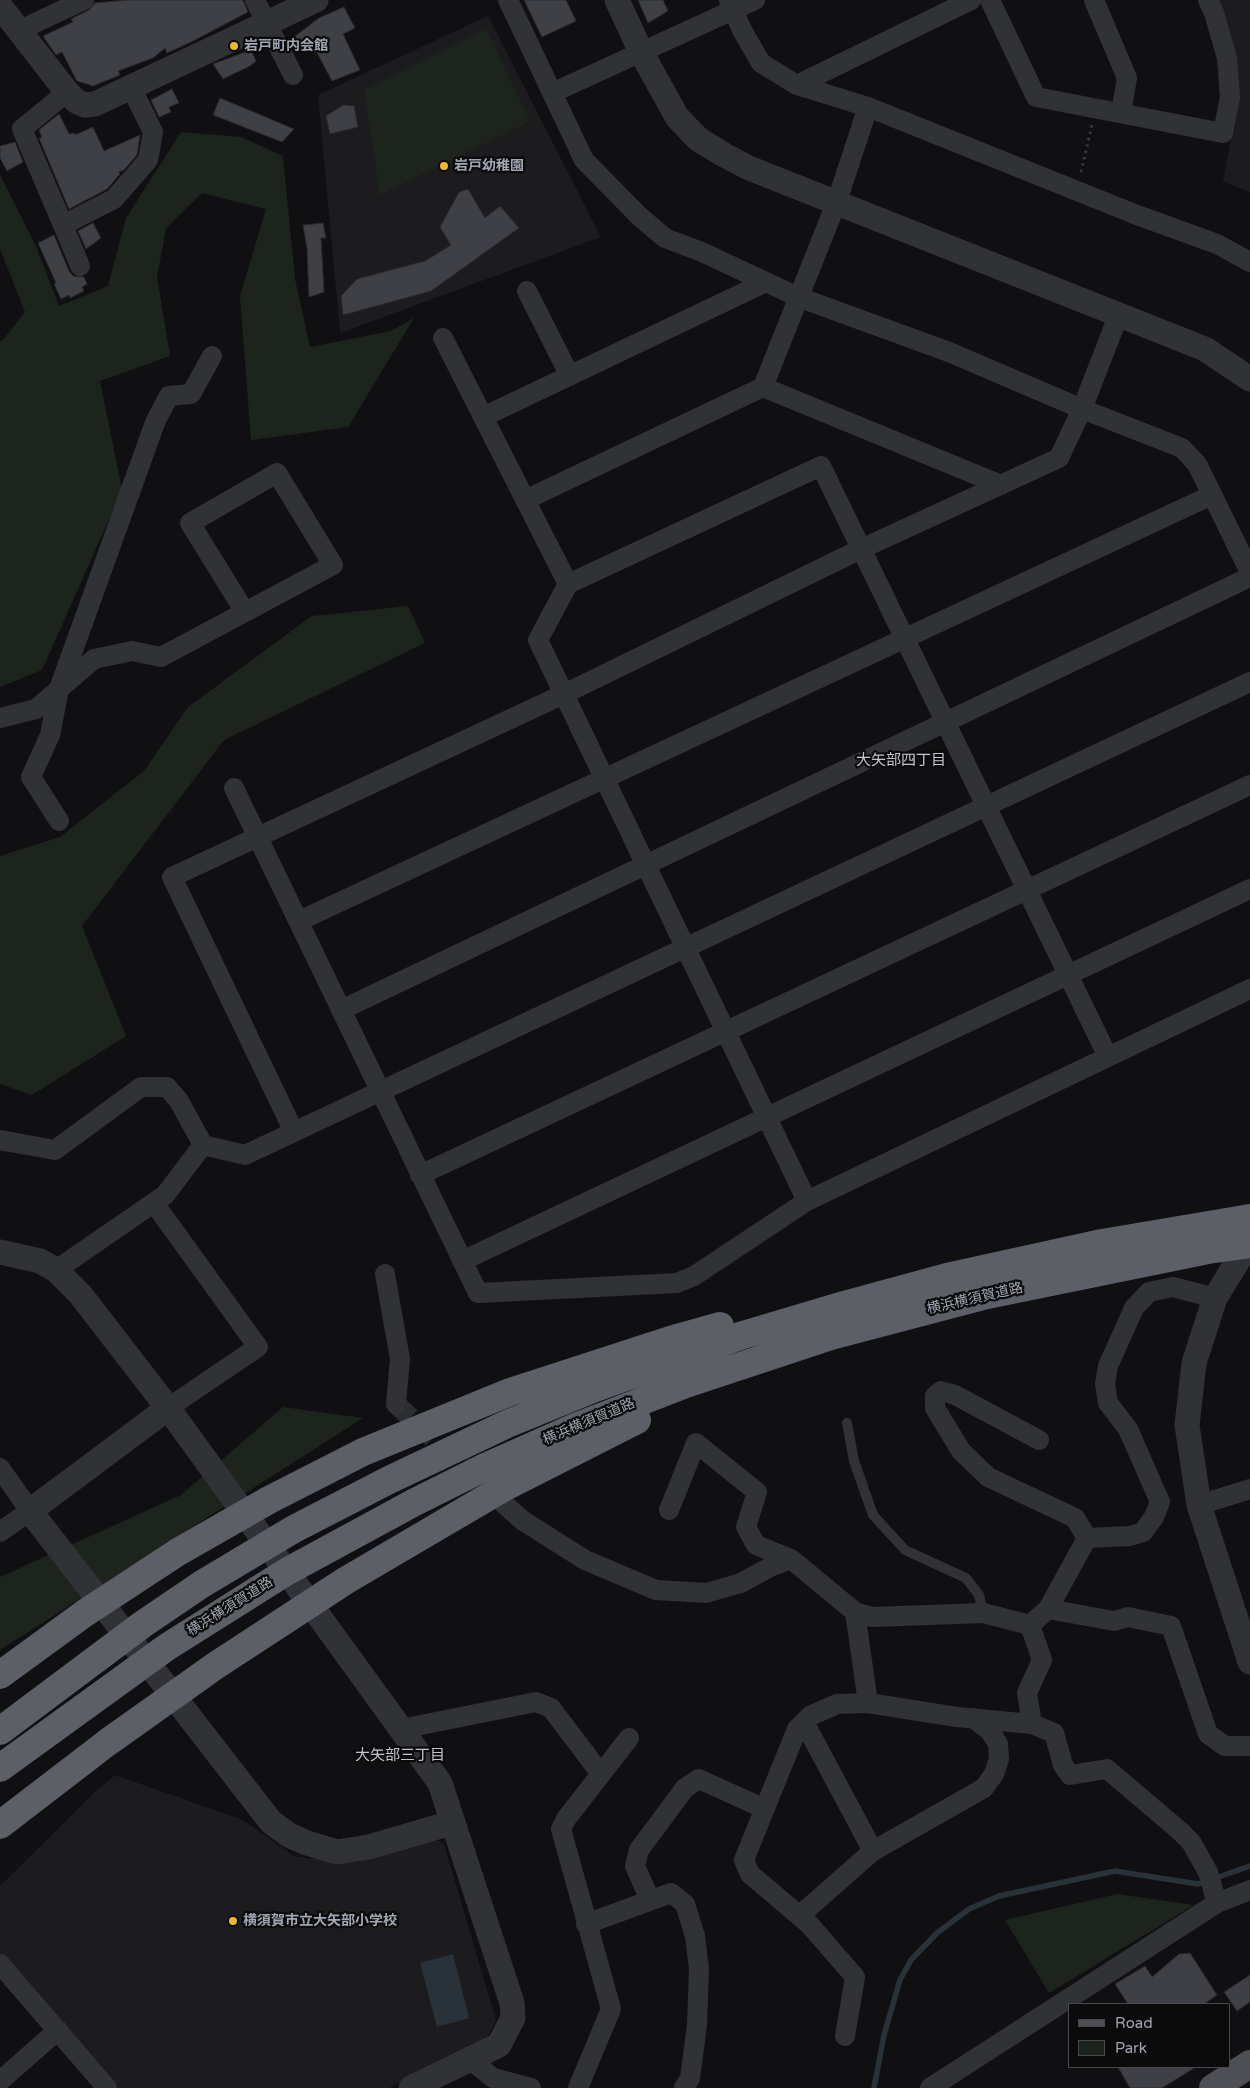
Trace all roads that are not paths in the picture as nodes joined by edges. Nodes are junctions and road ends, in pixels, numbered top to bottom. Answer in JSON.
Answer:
{"nodes":[{"id":1,"x":84,"y":0,"type":"edge"},
{"id":2,"x":255,"y":0,"type":"edge"},
{"id":3,"x":316,"y":0,"type":"edge"},
{"id":4,"x":508,"y":0,"type":"edge"},
{"id":5,"x":617,"y":0,"type":"edge"},
{"id":6,"x":755,"y":0,"type":"edge"},
{"id":7,"x":971,"y":0,"type":"edge"},
{"id":8,"x":990,"y":0,"type":"edge"},
{"id":9,"x":1094,"y":0,"type":"edge"},
{"id":10,"x":1208,"y":0,"type":"edge"},
{"id":11,"x":732,"y":5,"type":"edge"},
{"id":12,"x":0,"y":6,"type":"edge"},
{"id":13,"x":266,"y":23,"type":"junction"},
{"id":14,"x":20,"y":30,"type":"junction"},
{"id":15,"x":641,"y":52,"type":"junction"},
{"id":16,"x":293,"y":75,"type":"dead end"},
{"id":17,"x":797,"y":85,"type":"junction"},
{"id":18,"x":131,"y":88,"type":"junction"},
{"id":19,"x":67,"y":92,"type":"junction"},
{"id":20,"x":552,"y":93,"type":"junction"},
{"id":21,"x":868,"y":107,"type":"junction"},
{"id":22,"x":1121,"y":113,"type":"junction"},
{"id":23,"x":837,"y":201,"type":"junction"},
{"id":24,"x":63,"y":225,"type":"junction"},
{"id":25,"x":1250,"y":262,"type":"edge"},
{"id":26,"x":80,"y":266,"type":"dead end"},
{"id":27,"x":766,"y":282,"type":"junction"},
{"id":28,"x":527,"y":291,"type":"dead end"},
{"id":29,"x":798,"y":296,"type":"junction"},
{"id":30,"x":1119,"y":314,"type":"junction"},
{"id":31,"x":443,"y":338,"type":"dead end"},
{"id":32,"x":212,"y":356,"type":"dead end"},
{"id":33,"x":570,"y":376,"type":"junction"},
{"id":34,"x":1250,"y":380,"type":"edge"},
{"id":35,"x":763,"y":387,"type":"junction"},
{"id":36,"x":1082,"y":410,"type":"junction"},
{"id":37,"x":484,"y":417,"type":"junction"},
{"id":38,"x":1001,"y":486,"type":"junction"},
{"id":39,"x":1212,"y":495,"type":"junction"},
{"id":40,"x":525,"y":500,"type":"junction"},
{"id":41,"x":861,"y":550,"type":"junction"},
{"id":42,"x":1250,"y":572,"type":"edge"},
{"id":43,"x":1250,"y":577,"type":"edge"},
{"id":44,"x":568,"y":584,"type":"junction"},
{"id":45,"x":246,"y":612,"type":"junction"},
{"id":46,"x":904,"y":638,"type":"junction"},
{"id":47,"x":1250,"y":682,"type":"edge"},
{"id":48,"x":59,"y":689,"type":"junction"},
{"id":49,"x":564,"y":694,"type":"junction"},
{"id":50,"x":0,"y":718,"type":"edge"},
{"id":51,"x":945,"y":722,"type":"junction"},
{"id":52,"x":604,"y":778,"type":"junction"},
{"id":53,"x":1250,"y":784,"type":"edge"},
{"id":54,"x":234,"y":788,"type":"dead end"},
{"id":55,"x":986,"y":806,"type":"junction"},
{"id":56,"x":59,"y":821,"type":"dead end"},
{"id":57,"x":258,"y":836,"type":"junction"},
{"id":58,"x":646,"y":865,"type":"junction"},
{"id":59,"x":1250,"y":889,"type":"edge"},
{"id":60,"x":1026,"y":890,"type":"junction"},
{"id":61,"x":299,"y":921,"type":"junction"},
{"id":62,"x":685,"y":948,"type":"junction"},
{"id":63,"x":1068,"y":975,"type":"junction"},
{"id":64,"x":1250,"y":989,"type":"edge"},
{"id":65,"x":341,"y":1010,"type":"junction"},
{"id":66,"x":726,"y":1033,"type":"junction"},
{"id":67,"x":1108,"y":1057,"type":"junction"},
{"id":68,"x":380,"y":1092,"type":"junction"},
{"id":69,"x":767,"y":1117,"type":"junction"},
{"id":70,"x":294,"y":1132,"type":"junction"},
{"id":71,"x":0,"y":1140,"type":"edge"},
{"id":72,"x":203,"y":1145,"type":"junction"},
{"id":73,"x":420,"y":1175,"type":"junction"},
{"id":74,"x":807,"y":1202,"type":"junction"},
{"id":75,"x":154,"y":1203,"type":"junction"},
{"id":76,"x":1250,"y":1218,"type":"edge"},
{"id":77,"x":1207,"y":1238,"type":"junction"},
{"id":78,"x":1102,"y":1243,"type":"junction"},
{"id":79,"x":1250,"y":1243,"type":"edge"},
{"id":80,"x":0,"y":1252,"type":"edge"},
{"id":81,"x":462,"y":1261,"type":"junction"},
{"id":82,"x":56,"y":1270,"type":"junction"},
{"id":83,"x":385,"y":1274,"type":"dead end"},
{"id":84,"x":1215,"y":1298,"type":"junction"},
{"id":85,"x":831,"y":1336,"type":"junction"},
{"id":86,"x":396,"y":1404,"type":"dead end"},
{"id":87,"x":168,"y":1408,"type":"junction"},
{"id":88,"x":847,"y":1423,"type":"dead end"},
{"id":89,"x":1039,"y":1440,"type":"dead end"},
{"id":90,"x":0,"y":1468,"type":"edge"},
{"id":91,"x":1250,"y":1489,"type":"edge"},
{"id":92,"x":502,"y":1502,"type":"dead end"},
{"id":93,"x":1199,"y":1505,"type":"junction"},
{"id":94,"x":669,"y":1510,"type":"dead end"},
{"id":95,"x":30,"y":1511,"type":"junction"},
{"id":96,"x":0,"y":1532,"type":"edge"},
{"id":97,"x":1087,"y":1538,"type":"junction"},
{"id":98,"x":790,"y":1559,"type":"junction"},
{"id":99,"x":1048,"y":1609,"type":"junction"},
{"id":100,"x":855,"y":1612,"type":"junction"},
{"id":101,"x":983,"y":1613,"type":"junction"},
{"id":102,"x":1030,"y":1625,"type":"junction"},
{"id":103,"x":1250,"y":1662,"type":"edge"},
{"id":104,"x":0,"y":1675,"type":"edge"},
{"id":105,"x":868,"y":1703,"type":"junction"},
{"id":106,"x":973,"y":1718,"type":"junction"},
{"id":107,"x":804,"y":1722,"type":"junction"},
{"id":108,"x":1032,"y":1724,"type":"junction"},
{"id":109,"x":401,"y":1728,"type":"junction"},
{"id":110,"x":0,"y":1731,"type":"edge"},
{"id":111,"x":629,"y":1738,"type":"dead end"},
{"id":112,"x":1250,"y":1746,"type":"edge"},
{"id":113,"x":0,"y":1768,"type":"edge"},
{"id":114,"x":601,"y":1774,"type":"junction"},
{"id":115,"x":765,"y":1809,"type":"junction"},
{"id":116,"x":452,"y":1823,"type":"junction"},
{"id":117,"x":0,"y":1825,"type":"edge"},
{"id":118,"x":873,"y":1851,"type":"junction"},
{"id":119,"x":1250,"y":1890,"type":"edge"},
{"id":120,"x":1216,"y":1897,"type":"junction"},
{"id":121,"x":650,"y":1900,"type":"junction"},
{"id":122,"x":799,"y":1916,"type":"junction"},
{"id":123,"x":586,"y":1924,"type":"junction"},
{"id":124,"x":0,"y":1964,"type":"edge"},
{"id":125,"x":58,"y":2030,"type":"junction"},
{"id":126,"x":845,"y":2036,"type":"dead end"},
{"id":127,"x":471,"y":2060,"type":"junction"},
{"id":128,"x":1250,"y":2064,"type":"edge"},
{"id":129,"x":0,"y":2081,"type":"edge"},
{"id":130,"x":107,"y":2088,"type":"edge"},
{"id":131,"x":411,"y":2088,"type":"edge"},
{"id":132,"x":531,"y":2088,"type":"edge"},
{"id":133,"x":578,"y":2088,"type":"edge"},
{"id":134,"x":684,"y":2088,"type":"edge"},
{"id":135,"x":930,"y":2088,"type":"edge"},
{"id":136,"x":1213,"y":2088,"type":"edge"}],
"edges":[{"from":1,"to":14,"type":"street"},
{"from":2,"to":13,"type":"street"},
{"from":3,"to":13,"type":"street"},
{"from":4,"to":20,"type":"street"},
{"from":5,"to":15,"type":"street"},
{"from":6,"to":11,"type":"street"},
{"from":7,"to":17,"type":"street"},
{"from":8,"to":22,"type":"street"},
{"from":9,"to":22,"type":"street"},
{"from":10,"to":22,"type":"street"},
{"from":11,"to":15,"type":"street"},
{"from":11,"to":17,"type":"street"},
{"from":12,"to":14,"type":"street"},
{"from":13,"to":16,"type":"street"},
{"from":13,"to":18,"type":"street"},
{"from":14,"to":19,"type":"street"},
{"from":15,"to":20,"type":"street"},
{"from":15,"to":23,"type":"street"},
{"from":17,"to":21,"type":"street"},
{"from":18,"to":19,"type":"street"},
{"from":18,"to":24,"type":"street"},
{"from":19,"to":24,"type":"street"},
{"from":20,"to":27,"type":"street"},
{"from":21,"to":23,"type":"street"},
{"from":21,"to":25,"type":"street"},
{"from":23,"to":29,"type":"street"},
{"from":23,"to":30,"type":"street"},
{"from":24,"to":26,"type":"street"},
{"from":27,"to":29,"type":"street"},
{"from":27,"to":33,"type":"street"},
{"from":28,"to":33,"type":"street"},
{"from":29,"to":35,"type":"street"},
{"from":29,"to":36,"type":"street"},
{"from":30,"to":34,"type":"street"},
{"from":30,"to":36,"type":"street"},
{"from":31,"to":37,"type":"street"},
{"from":32,"to":48,"type":"street"},
{"from":33,"to":37,"type":"street"},
{"from":35,"to":38,"type":"street"},
{"from":35,"to":40,"type":"street"},
{"from":36,"to":38,"type":"street"},
{"from":36,"to":39,"type":"street"},
{"from":37,"to":40,"type":"street"},
{"from":38,"to":41,"type":"street"},
{"from":39,"to":42,"type":"street"},
{"from":39,"to":46,"type":"street"},
{"from":40,"to":44,"type":"street"},
{"from":41,"to":44,"type":"street"},
{"from":41,"to":46,"type":"street"},
{"from":41,"to":49,"type":"street"},
{"from":43,"to":51,"type":"street"},
{"from":44,"to":49,"type":"street"},
{"from":45,"to":45,"type":"street"},
{"from":45,"to":48,"type":"street"},
{"from":46,"to":51,"type":"street"},
{"from":46,"to":52,"type":"street"},
{"from":47,"to":55,"type":"street"},
{"from":48,"to":50,"type":"street"},
{"from":48,"to":56,"type":"street"},
{"from":49,"to":52,"type":"street"},
{"from":49,"to":57,"type":"street"},
{"from":51,"to":55,"type":"street"},
{"from":51,"to":58,"type":"street"},
{"from":52,"to":58,"type":"street"},
{"from":52,"to":61,"type":"street"},
{"from":53,"to":60,"type":"street"},
{"from":54,"to":57,"type":"street"},
{"from":55,"to":60,"type":"street"},
{"from":55,"to":62,"type":"street"},
{"from":57,"to":61,"type":"street"},
{"from":57,"to":70,"type":"street"},
{"from":58,"to":62,"type":"street"},
{"from":58,"to":65,"type":"street"},
{"from":59,"to":63,"type":"street"},
{"from":60,"to":63,"type":"street"},
{"from":60,"to":66,"type":"street"},
{"from":61,"to":65,"type":"street"},
{"from":62,"to":66,"type":"street"},
{"from":62,"to":68,"type":"street"},
{"from":63,"to":67,"type":"street"},
{"from":63,"to":69,"type":"street"},
{"from":64,"to":67,"type":"street"},
{"from":65,"to":68,"type":"street"},
{"from":66,"to":69,"type":"street"},
{"from":66,"to":73,"type":"street"},
{"from":67,"to":74,"type":"street"},
{"from":68,"to":70,"type":"street"},
{"from":68,"to":73,"type":"street"},
{"from":69,"to":74,"type":"street"},
{"from":69,"to":81,"type":"street"},
{"from":70,"to":72,"type":"street"},
{"from":71,"to":72,"type":"street"},
{"from":72,"to":75,"type":"street"},
{"from":73,"to":81,"type":"street"},
{"from":74,"to":81,"type":"street"},
{"from":75,"to":82,"type":"street"},
{"from":75,"to":87,"type":"street"},
{"from":76,"to":77,"type":"highway","name":"横浜横須賀道路"},
{"from":77,"to":78,"type":"highway","name":"横浜横須賀道路"},
{"from":77,"to":79,"type":"highway","name":"横浜横須賀道路"},
{"from":77,"to":85,"type":"highway","name":"横浜横須賀道路"},
{"from":78,"to":104,"type":"highway"},
{"from":78,"to":110,"type":"highway","name":"横浜横須賀道路"},
{"from":79,"to":84,"type":"street"},
{"from":80,"to":82,"type":"street"},
{"from":82,"to":87,"type":"street"},
{"from":83,"to":86,"type":"street"},
{"from":84,"to":93,"type":"street"},
{"from":84,"to":97,"type":"street"},
{"from":85,"to":113,"type":"highway","name":"横浜横須賀道路"},
{"from":85,"to":117,"type":"highway"},
{"from":87,"to":95,"type":"street"},
{"from":87,"to":109,"type":"street"},
{"from":88,"to":101,"type":"lane"},
{"from":89,"to":97,"type":"street"},
{"from":90,"to":95,"type":"street"},
{"from":91,"to":93,"type":"street"},
{"from":92,"to":98,"type":"street"},
{"from":93,"to":103,"type":"street"},
{"from":94,"to":98,"type":"street"},
{"from":95,"to":96,"type":"street"},
{"from":95,"to":116,"type":"street"},
{"from":97,"to":99,"type":"street"},
{"from":98,"to":100,"type":"street"},
{"from":99,"to":102,"type":"street"},
{"from":99,"to":112,"type":"street"},
{"from":100,"to":101,"type":"street"},
{"from":100,"to":105,"type":"street"},
{"from":101,"to":102,"type":"street"},
{"from":102,"to":108,"type":"street"},
{"from":105,"to":106,"type":"street"},
{"from":105,"to":107,"type":"street"},
{"from":106,"to":108,"type":"street"},
{"from":106,"to":118,"type":"street"},
{"from":107,"to":115,"type":"street"},
{"from":107,"to":118,"type":"street"},
{"from":108,"to":120,"type":"street"},
{"from":109,"to":114,"type":"street"},
{"from":109,"to":116,"type":"street"},
{"from":111,"to":114,"type":"street"},
{"from":114,"to":123,"type":"street"},
{"from":115,"to":121,"type":"street"},
{"from":115,"to":122,"type":"street"},
{"from":116,"to":127,"type":"street"},
{"from":118,"to":122,"type":"street"},
{"from":119,"to":120,"type":"street"},
{"from":120,"to":135,"type":"street"},
{"from":121,"to":123,"type":"street"},
{"from":121,"to":134,"type":"street"},
{"from":122,"to":126,"type":"street"},
{"from":123,"to":133,"type":"street"},
{"from":124,"to":125,"type":"street"},
{"from":125,"to":129,"type":"street"},
{"from":125,"to":130,"type":"street"},
{"from":127,"to":131,"type":"street"},
{"from":127,"to":132,"type":"street"},
{"from":128,"to":136,"type":"main road"}]}
